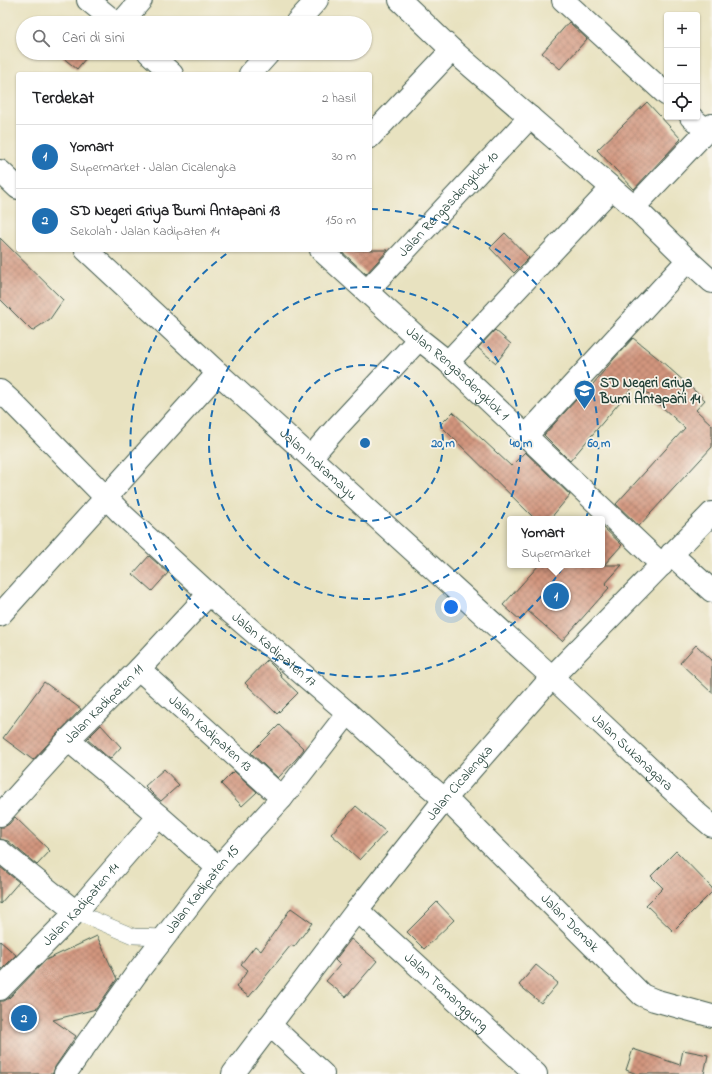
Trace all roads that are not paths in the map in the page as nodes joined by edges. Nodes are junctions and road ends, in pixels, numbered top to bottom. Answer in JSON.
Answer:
{"nodes":[{"id":1,"x":88,"y":0,"type":"edge"},
{"id":2,"x":141,"y":0,"type":"edge"},
{"id":3,"x":317,"y":0,"type":"edge"},
{"id":4,"x":400,"y":0,"type":"edge"},
{"id":5,"x":563,"y":0,"type":"edge"},
{"id":6,"x":107,"y":16,"type":"edge"},
{"id":7,"x":127,"y":16,"type":"edge"},
{"id":8,"x":302,"y":16,"type":"edge"},
{"id":9,"x":452,"y":50,"type":"junction"},
{"id":10,"x":157,"y":60,"type":"edge"},
{"id":11,"x":263,"y":60,"type":"edge"},
{"id":12,"x":170,"y":72,"type":"edge"},
{"id":13,"x":252,"y":72,"type":"edge"},
{"id":14,"x":664,"y":92,"type":"edge"},
{"id":15,"x":530,"y":118,"type":"junction"},
{"id":16,"x":703,"y":124,"type":"edge"},
{"id":17,"x":372,"y":135,"type":"edge"},
{"id":18,"x":0,"y":171,"type":"edge"},
{"id":19,"x":16,"y":186,"type":"edge"},
{"id":20,"x":612,"y":188,"type":"junction"},
{"id":21,"x":634,"y":207,"type":"junction"},
{"id":22,"x":89,"y":252,"type":"edge"},
{"id":23,"x":323,"y":252,"type":"edge"},
{"id":24,"x":688,"y":260,"type":"junction"},
{"id":25,"x":712,"y":282,"type":"edge"},
{"id":26,"x":367,"y":292,"type":"junction"},
{"id":27,"x":419,"y":339,"type":"junction"},
{"id":28,"x":448,"y":362,"type":"junction"},
{"id":29,"x":218,"y":373,"type":"junction"},
{"id":30,"x":4,"y":402,"type":"edge"},
{"id":31,"x":526,"y":436,"type":"junction"},
{"id":32,"x":311,"y":457,"type":"junction"},
{"id":33,"x":106,"y":498,"type":"junction"},
{"id":34,"x":712,"y":513,"type":"edge"},
{"id":35,"x":667,"y":560,"type":"junction"},
{"id":36,"x":712,"y":591,"type":"edge"},
{"id":37,"x":209,"y":594,"type":"junction"},
{"id":38,"x":0,"y":615,"type":"edge"},
{"id":39,"x":139,"y":669,"type":"junction"},
{"id":40,"x":552,"y":677,"type":"junction"},
{"id":41,"x":348,"y":713,"type":"junction"},
{"id":42,"x":68,"y":740,"type":"junction"},
{"id":43,"x":282,"y":798,"type":"junction"},
{"id":44,"x":445,"y":799,"type":"junction"},
{"id":45,"x":0,"y":815,"type":"edge"},
{"id":46,"x":159,"y":816,"type":"junction"},
{"id":47,"x":712,"y":826,"type":"edge"},
{"id":48,"x":0,"y":851,"type":"edge"},
{"id":49,"x":218,"y":868,"type":"junction"},
{"id":50,"x":357,"y":910,"type":"junction"},
{"id":51,"x":76,"y":912,"type":"junction"},
{"id":52,"x":165,"y":937,"type":"junction"},
{"id":53,"x":0,"y":989,"type":"edge"},
{"id":54,"x":712,"y":1016,"type":"edge"},
{"id":55,"x":270,"y":1025,"type":"junction"},
{"id":56,"x":65,"y":1074,"type":"edge"},
{"id":57,"x":233,"y":1074,"type":"edge"},
{"id":58,"x":323,"y":1074,"type":"edge"},
{"id":59,"x":536,"y":1074,"type":"edge"}],
"edges":[{"from":1,"to":6,"type":"street"},
{"from":2,"to":7,"type":"street"},
{"from":3,"to":8,"type":"street"},
{"from":4,"to":9,"type":"street"},
{"from":5,"to":14,"type":"street"},
{"from":9,"to":15,"type":"street"},
{"from":9,"to":17,"type":"street"},
{"from":10,"to":12,"type":"street"},
{"from":11,"to":13,"type":"street"},
{"from":15,"to":20,"type":"street"},
{"from":15,"to":26,"type":"street","name":"Jalan Rengasdengklok 10"},
{"from":16,"to":21,"type":"street"},
{"from":18,"to":19,"type":"street"},
{"from":20,"to":21,"type":"street"},
{"from":20,"to":28,"type":"street"},
{"from":21,"to":24,"type":"street"},
{"from":22,"to":29,"type":"street","name":"Jalan Indramayu"},
{"from":23,"to":26,"type":"street","name":"Jalan Rengasdengklok 1"},
{"from":24,"to":25,"type":"street"},
{"from":24,"to":31,"type":"street"},
{"from":26,"to":27,"type":"street","name":"Jalan Rengasdengklok 1"},
{"from":27,"to":28,"type":"street","name":"Jalan Rengasdengklok 1"},
{"from":27,"to":32,"type":"street"},
{"from":28,"to":31,"type":"street","name":"Jalan Rengasdengklok 1"},
{"from":29,"to":32,"type":"street","name":"Jalan Indramayu"},
{"from":29,"to":33,"type":"street"},
{"from":30,"to":33,"type":"street","name":"Jalan Kadipaten 17"},
{"from":31,"to":35,"type":"street","name":"Jalan Rengasdengklok 1"},
{"from":32,"to":40,"type":"street","name":"Jalan Indramayu"},
{"from":33,"to":37,"type":"street","name":"Jalan Kadipaten 17"},
{"from":33,"to":38,"type":"street"},
{"from":34,"to":35,"type":"street","name":"Jalan Cicalengka"},
{"from":35,"to":36,"type":"street","name":"Jalan Rengasdengklok 1"},
{"from":35,"to":40,"type":"street","name":"Jalan Cicalengka"},
{"from":37,"to":39,"type":"street","name":"Jalan Kadipaten 11"},
{"from":37,"to":41,"type":"street","name":"Jalan Kadipaten 17"},
{"from":39,"to":42,"type":"street","name":"Jalan Kadipaten 11"},
{"from":39,"to":43,"type":"street","name":"Jalan Kadipaten 13"},
{"from":40,"to":44,"type":"street","name":"Jalan Cicalengka"},
{"from":40,"to":47,"type":"street","name":"Jalan Sukanagara"},
{"from":41,"to":43,"type":"street","name":"Jalan Kadipaten 15"},
{"from":41,"to":44,"type":"street","name":"Jalan Kadipaten 17"},
{"from":42,"to":45,"type":"street","name":"Jalan Kadipaten 11"},
{"from":42,"to":46,"type":"street"},
{"from":43,"to":49,"type":"street","name":"Jalan Kadipaten 15"},
{"from":44,"to":50,"type":"street","name":"Jalan Cicalengka"},
{"from":44,"to":54,"type":"street","name":"Jalan Demak"},
{"from":46,"to":49,"type":"street"},
{"from":46,"to":51,"type":"street","name":"Jalan Kadipaten 14"},
{"from":48,"to":51,"type":"street"},
{"from":49,"to":52,"type":"street","name":"Jalan Kadipaten 15"},
{"from":50,"to":55,"type":"street","name":"Jalan Cicalengka"},
{"from":50,"to":59,"type":"street","name":"Jalan Temanggung"},
{"from":51,"to":52,"type":"lane"},
{"from":51,"to":53,"type":"street","name":"Jalan Kadipaten 14"},
{"from":52,"to":56,"type":"street","name":"Jalan Kadipaten 15"},
{"from":55,"to":57,"type":"street","name":"Jalan Cicalengka"},
{"from":55,"to":58,"type":"street"}]}
